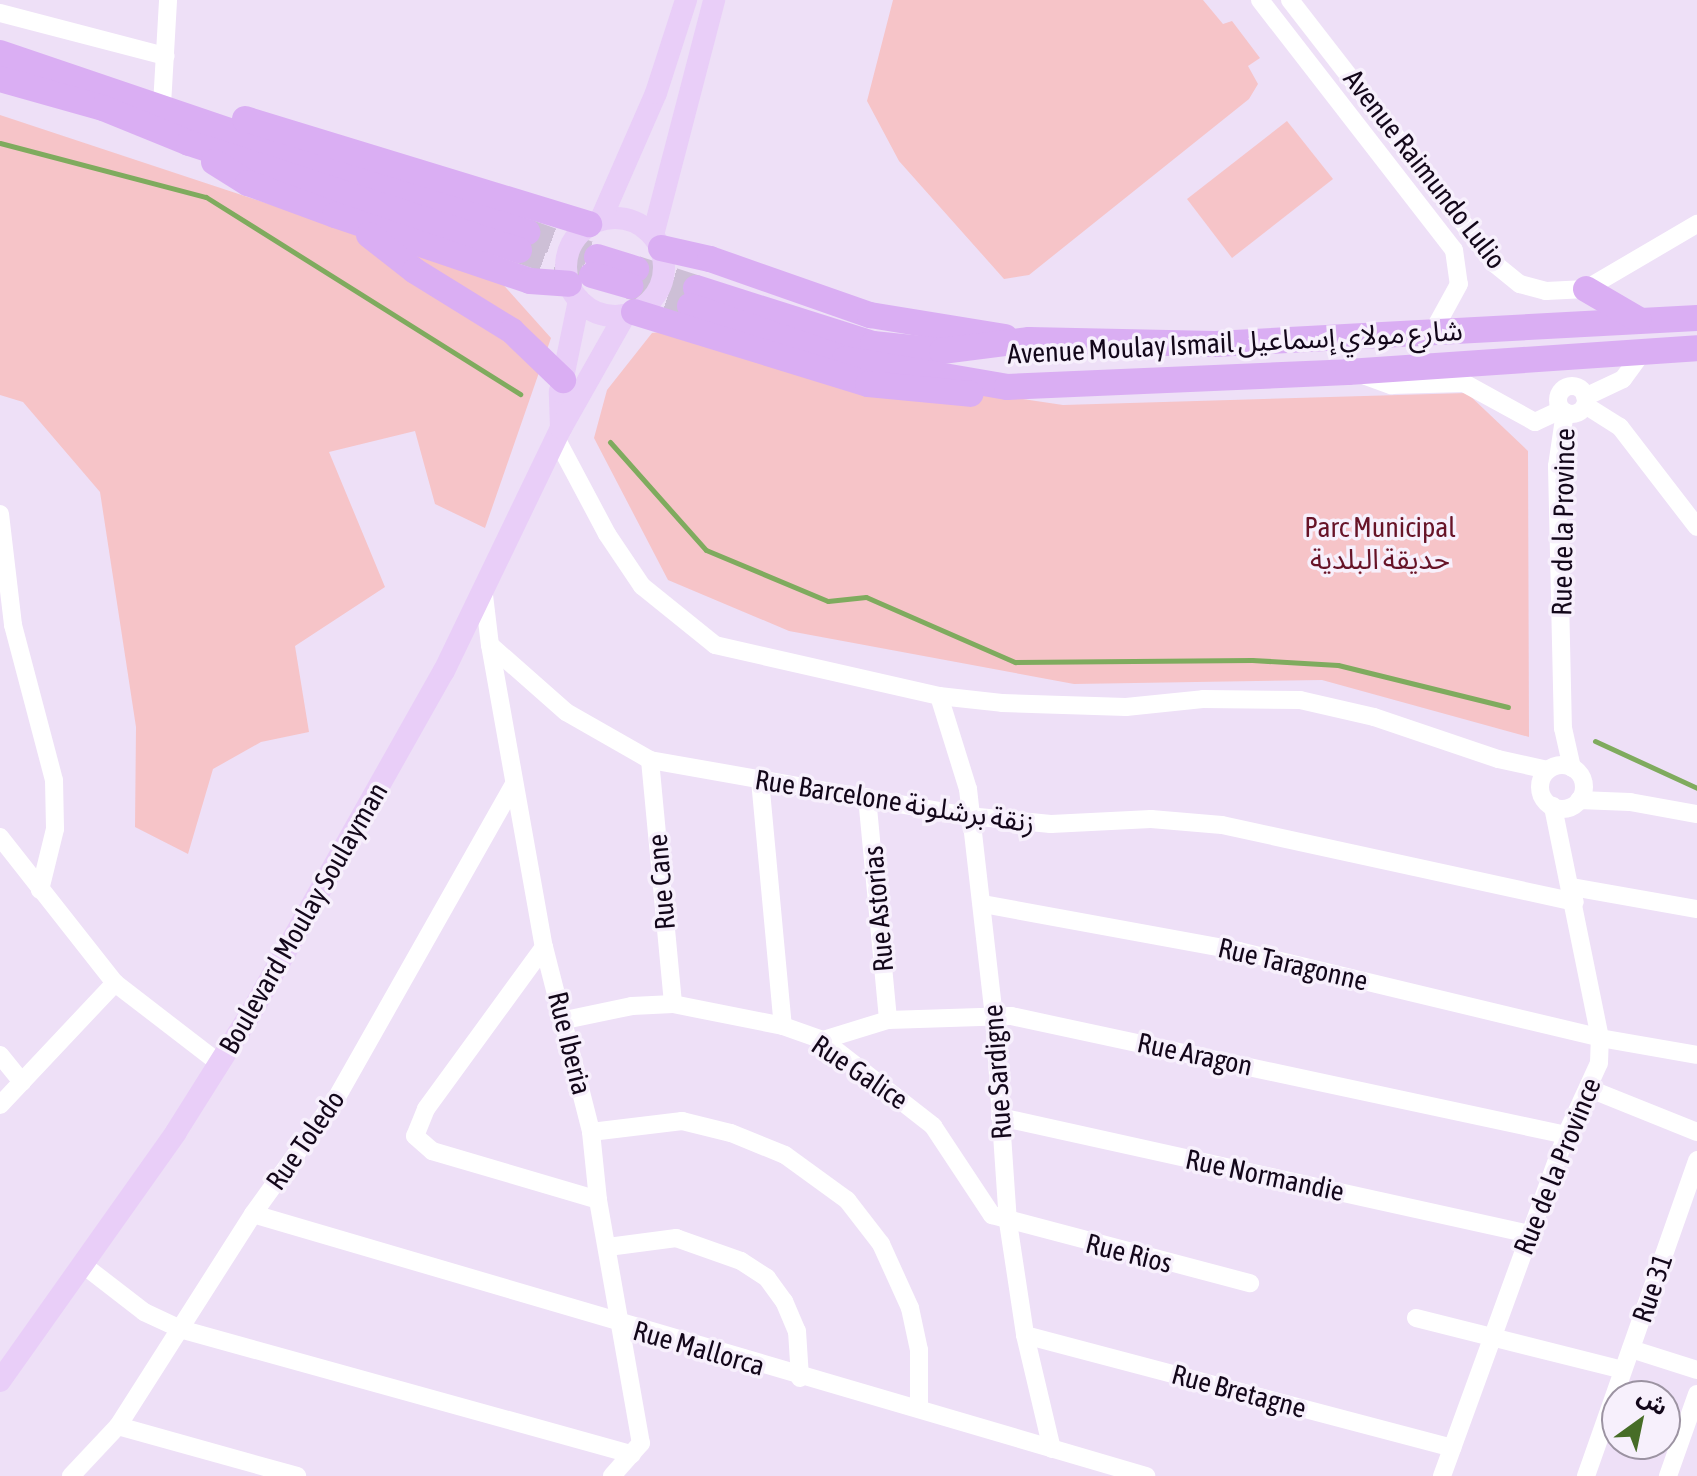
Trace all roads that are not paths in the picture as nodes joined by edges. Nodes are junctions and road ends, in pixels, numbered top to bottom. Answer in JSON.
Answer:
{"nodes":[{"id":1,"x":168,"y":0,"type":"edge"},
{"id":2,"x":686,"y":0,"type":"edge"},
{"id":3,"x":714,"y":0,"type":"edge"},
{"id":4,"x":1260,"y":0,"type":"edge"},
{"id":5,"x":1290,"y":0,"type":"edge"},
{"id":6,"x":0,"y":13,"type":"edge"},
{"id":7,"x":0,"y":53,"type":"edge"},
{"id":8,"x":165,"y":56,"type":"junction"},
{"id":9,"x":0,"y":79,"type":"edge"},
{"id":10,"x":162,"y":105,"type":"junction"},
{"id":11,"x":200,"y":118,"type":"junction"},
{"id":12,"x":189,"y":143,"type":"junction"},
{"id":13,"x":350,"y":221,"type":"junction"},
{"id":14,"x":595,"y":222,"type":"junction"},
{"id":15,"x":1697,"y":224,"type":"edge"},
{"id":16,"x":657,"y":241,"type":"junction"},
{"id":17,"x":584,"y":279,"type":"junction"},
{"id":18,"x":1586,"y":289,"type":"junction"},
{"id":19,"x":631,"y":296,"type":"junction"},
{"id":20,"x":1697,"y":318,"type":"edge"},
{"id":21,"x":1639,"y":320,"type":"junction"},
{"id":22,"x":1430,"y":337,"type":"junction"},
{"id":23,"x":1029,"y":340,"type":"junction"},
{"id":24,"x":1697,"y":348,"type":"edge"},
{"id":25,"x":1641,"y":354,"type":"junction"},
{"id":26,"x":1352,"y":372,"type":"junction"},
{"id":27,"x":563,"y":380,"type":"junction"},
{"id":28,"x":1007,"y":387,"type":"junction"},
{"id":29,"x":1585,"y":401,"type":"junction"},
{"id":30,"x":1563,"y":411,"type":"junction"},
{"id":31,"x":1525,"y":420,"type":"junction"},
{"id":32,"x":558,"y":433,"type":"junction"},
{"id":33,"x":1557,"y":462,"type":"junction"},
{"id":34,"x":0,"y":514,"type":"edge"},
{"id":35,"x":1697,"y":527,"type":"edge"},
{"id":36,"x":484,"y":595,"type":"junction"},
{"id":37,"x":490,"y":645,"type":"junction"},
{"id":38,"x":939,"y":696,"type":"junction"},
{"id":39,"x":650,"y":760,"type":"junction"},
{"id":40,"x":1559,"y":774,"type":"junction"},
{"id":41,"x":760,"y":780,"type":"junction"},
{"id":42,"x":513,"y":786,"type":"junction"},
{"id":43,"x":867,"y":797,"type":"junction"},
{"id":44,"x":1630,"y":802,"type":"junction"},
{"id":45,"x":1576,"y":803,"type":"junction"},
{"id":46,"x":1553,"y":806,"type":"junction"},
{"id":47,"x":1697,"y":814,"type":"edge"},
{"id":48,"x":968,"y":816,"type":"junction"},
{"id":49,"x":0,"y":837,"type":"edge"},
{"id":50,"x":1565,"y":848,"type":"junction"},
{"id":51,"x":40,"y":890,"type":"junction"},
{"id":52,"x":1573,"y":894,"type":"junction"},
{"id":53,"x":983,"y":904,"type":"junction"},
{"id":54,"x":1697,"y":909,"type":"edge"},
{"id":55,"x":544,"y":947,"type":"junction"},
{"id":56,"x":115,"y":983,"type":"junction"},
{"id":57,"x":673,"y":1004,"type":"junction"},
{"id":58,"x":994,"y":1017,"type":"junction"},
{"id":59,"x":565,"y":1020,"type":"junction"},
{"id":60,"x":888,"y":1020,"type":"junction"},
{"id":61,"x":783,"y":1026,"type":"junction"},
{"id":62,"x":1600,"y":1038,"type":"junction"},
{"id":63,"x":823,"y":1040,"type":"junction"},
{"id":64,"x":0,"y":1055,"type":"edge"},
{"id":65,"x":1697,"y":1055,"type":"edge"},
{"id":66,"x":220,"y":1064,"type":"junction"},
{"id":67,"x":22,"y":1082,"type":"junction"},
{"id":68,"x":1590,"y":1089,"type":"junction"},
{"id":69,"x":0,"y":1105,"type":"edge"},
{"id":70,"x":1000,"y":1117,"type":"junction"},
{"id":71,"x":591,"y":1132,"type":"junction"},
{"id":72,"x":1697,"y":1132,"type":"edge"},
{"id":73,"x":1566,"y":1135,"type":"junction"},
{"id":74,"x":1697,"y":1160,"type":"edge"},
{"id":75,"x":598,"y":1200,"type":"junction"},
{"id":76,"x":253,"y":1214,"type":"junction"},
{"id":77,"x":1008,"y":1222,"type":"junction"},
{"id":78,"x":1529,"y":1234,"type":"junction"},
{"id":79,"x":608,"y":1247,"type":"junction"},
{"id":80,"x":82,"y":1264,"type":"junction"},
{"id":81,"x":1250,"y":1283,"type":"dead end"},
{"id":82,"x":1416,"y":1318,"type":"dead end"},
{"id":83,"x":623,"y":1326,"type":"junction"},
{"id":84,"x":180,"y":1329,"type":"junction"},
{"id":85,"x":1025,"y":1335,"type":"junction"},
{"id":86,"x":1490,"y":1335,"type":"junction"},
{"id":87,"x":1631,"y":1349,"type":"junction"},
{"id":88,"x":1623,"y":1370,"type":"junction"},
{"id":89,"x":1697,"y":1370,"type":"edge"},
{"id":90,"x":800,"y":1378,"type":"junction"},
{"id":91,"x":0,"y":1381,"type":"edge"},
{"id":92,"x":1697,"y":1394,"type":"edge"},
{"id":93,"x":919,"y":1407,"type":"junction"},
{"id":94,"x":118,"y":1426,"type":"junction"},
{"id":95,"x":637,"y":1448,"type":"junction"},
{"id":96,"x":1452,"y":1448,"type":"junction"},
{"id":97,"x":1052,"y":1449,"type":"junction"},
{"id":98,"x":71,"y":1476,"type":"edge"},
{"id":99,"x":297,"y":1476,"type":"edge"},
{"id":100,"x":612,"y":1476,"type":"edge"},
{"id":101,"x":1146,"y":1476,"type":"edge"},
{"id":102,"x":1442,"y":1476,"type":"edge"},
{"id":103,"x":1586,"y":1476,"type":"edge"},
{"id":104,"x":1668,"y":1476,"type":"edge"}],
"edges":[{"from":1,"to":8,"type":"street"},
{"from":2,"to":14,"type":"main road"},
{"from":3,"to":16,"type":"main road"},
{"from":4,"to":22,"type":"street","name":"Avenue Raimundo Lulio"},
{"from":5,"to":18,"type":"street","name":"Avenue Raimundo Lulio"},
{"from":6,"to":8,"type":"street"},
{"from":7,"to":10,"type":"highway"},
{"from":8,"to":10,"type":"street"},
{"from":9,"to":12,"type":"highway"},
{"from":10,"to":11,"type":"highway"},
{"from":11,"to":12,"type":"highway"},
{"from":11,"to":14,"type":"highway"},
{"from":12,"to":13,"type":"highway"},
{"from":13,"to":17,"type":"highway"},
{"from":13,"to":27,"type":"highway"},
{"from":14,"to":16,"type":"main road"},
{"from":14,"to":17,"type":"main road"},
{"from":15,"to":18,"type":"street"},
{"from":16,"to":19,"type":"main road"},
{"from":16,"to":23,"type":"highway"},
{"from":17,"to":19,"type":"highway"},
{"from":17,"to":27,"type":"main road","name":"Boulevard Moulay Soulayman"},
{"from":18,"to":21,"type":"highway"},
{"from":19,"to":28,"type":"highway"},
{"from":19,"to":32,"type":"main road","name":"Boulevard Moulay Soulayman"},
{"from":20,"to":21,"type":"highway","name":"Avenue Moulay Ismail شارع مولاي إسماعيل"},
{"from":21,"to":22,"type":"highway","name":"Avenue Moulay Ismail شارع مولاي إسماعيل"},
{"from":22,"to":23,"type":"highway","name":"Avenue Moulay Ismail شارع مولاي إسماعيل"},
{"from":23,"to":28,"type":"highway","name":"Avenue Moulay Ismail شارع مولاي إسماعيل"},
{"from":24,"to":25,"type":"highway","name":"Avenue Moulay Ismail شارع مولاي إسماعيل"},
{"from":25,"to":26,"type":"highway","name":"Avenue Moulay Ismail شارع مولاي إسماعيل"},
{"from":25,"to":29,"type":"street"},
{"from":26,"to":28,"type":"highway","name":"Avenue Moulay Ismail شارع مولاي إسماعيل"},
{"from":26,"to":31,"type":"street"},
{"from":27,"to":32,"type":"main road","name":"Boulevard Moulay Soulayman"},
{"from":29,"to":30,"type":"street"},
{"from":29,"to":30,"type":"street"},
{"from":29,"to":35,"type":"street"},
{"from":30,"to":31,"type":"street"},
{"from":30,"to":33,"type":"street","name":"Rue de la Province"},
{"from":31,"to":33,"type":"street"},
{"from":32,"to":36,"type":"main road","name":"Boulevard Moulay Soulayman"},
{"from":32,"to":38,"type":"street"},
{"from":33,"to":40,"type":"street","name":"Rue de la Province"},
{"from":34,"to":51,"type":"street"},
{"from":36,"to":37,"type":"street"},
{"from":36,"to":66,"type":"main road","name":"Boulevard Moulay Soulayman"},
{"from":37,"to":39,"type":"street","name":"Rue Barcelone زنقة برشلونة"},
{"from":37,"to":42,"type":"street","name":"Rue Iberia"},
{"from":38,"to":40,"type":"street"},
{"from":38,"to":48,"type":"street","name":"Rue Sardigne"},
{"from":39,"to":41,"type":"street","name":"Rue Barcelone زنقة برشلونة"},
{"from":39,"to":57,"type":"street","name":"Rue Cane"},
{"from":40,"to":44,"type":"street"},
{"from":40,"to":45,"type":"street","name":"Rue de la Province"},
{"from":40,"to":46,"type":"street","name":"Rue de la Province"},
{"from":41,"to":43,"type":"street","name":"Rue Barcelone زنقة برشلونة"},
{"from":41,"to":61,"type":"street"},
{"from":42,"to":55,"type":"street","name":"Rue Iberia"},
{"from":42,"to":76,"type":"street","name":"Rue Toledo"},
{"from":43,"to":48,"type":"street","name":"Rue Barcelone زنقة برشلونة"},
{"from":43,"to":60,"type":"street","name":"Rue Astorias"},
{"from":44,"to":45,"type":"street"},
{"from":44,"to":47,"type":"street"},
{"from":45,"to":46,"type":"street"},
{"from":45,"to":50,"type":"street","name":"Rue de la Province"},
{"from":46,"to":50,"type":"street","name":"Rue de la Province"},
{"from":48,"to":52,"type":"street","name":"Rue Barcelone زنقة برشلونة"},
{"from":48,"to":53,"type":"street","name":"Rue Sardigne"},
{"from":49,"to":51,"type":"street"},
{"from":50,"to":52,"type":"street","name":"Rue de la Province"},
{"from":51,"to":56,"type":"street"},
{"from":52,"to":54,"type":"street","name":"Rue Barcelone زنقة برشلونة"},
{"from":52,"to":62,"type":"street","name":"Rue de la Province"},
{"from":53,"to":58,"type":"street","name":"Rue Sardigne"},
{"from":53,"to":62,"type":"street","name":"Rue Taragonne"},
{"from":55,"to":59,"type":"street","name":"Rue Iberia"},
{"from":55,"to":75,"type":"street"},
{"from":56,"to":66,"type":"street"},
{"from":56,"to":67,"type":"street"},
{"from":57,"to":59,"type":"street","name":"Rue Galice"},
{"from":57,"to":61,"type":"street","name":"Rue Galice"},
{"from":58,"to":60,"type":"street","name":"Rue Aragon"},
{"from":58,"to":70,"type":"street","name":"Rue Sardigne"},
{"from":58,"to":73,"type":"street","name":"Rue Aragon"},
{"from":59,"to":71,"type":"street","name":"Rue Iberia"},
{"from":60,"to":63,"type":"street","name":"Rue Aragon"},
{"from":61,"to":63,"type":"street","name":"Rue Galice"},
{"from":62,"to":65,"type":"street","name":"Rue Taragonne"},
{"from":62,"to":68,"type":"street","name":"Rue de la Province"},
{"from":63,"to":77,"type":"street","name":"Rue Galice"},
{"from":64,"to":67,"type":"street"},
{"from":66,"to":80,"type":"main road","name":"Boulevard Moulay Soulayman"},
{"from":67,"to":69,"type":"street"},
{"from":68,"to":72,"type":"street"},
{"from":68,"to":73,"type":"street","name":"Rue de la Province"},
{"from":70,"to":77,"type":"street","name":"Rue Sardigne"},
{"from":70,"to":78,"type":"street","name":"Rue Normandie"},
{"from":71,"to":75,"type":"street","name":"Rue Iberia"},
{"from":71,"to":93,"type":"street"},
{"from":73,"to":78,"type":"street","name":"Rue de la Province"},
{"from":74,"to":87,"type":"street","name":"Rue 31"},
{"from":75,"to":79,"type":"street","name":"Rue Iberia"},
{"from":76,"to":83,"type":"street","name":"Rue Mallorca"},
{"from":76,"to":84,"type":"street","name":"Rue Toledo"},
{"from":77,"to":81,"type":"street","name":"Rue Rios"},
{"from":77,"to":85,"type":"street","name":"Rue Sardigne"},
{"from":78,"to":86,"type":"street","name":"Rue de la Province"},
{"from":79,"to":83,"type":"street","name":"Rue Iberia"},
{"from":79,"to":90,"type":"street"},
{"from":80,"to":84,"type":"street"},
{"from":80,"to":91,"type":"main road","name":"Boulevard Moulay Soulayman"},
{"from":82,"to":86,"type":"street"},
{"from":83,"to":90,"type":"street","name":"Rue Mallorca"},
{"from":83,"to":95,"type":"street","name":"Rue Iberia"},
{"from":84,"to":94,"type":"street","name":"Rue Toledo"},
{"from":84,"to":95,"type":"street"},
{"from":85,"to":96,"type":"street","name":"Rue Bretagne"},
{"from":85,"to":97,"type":"street","name":"Rue Sardigne"},
{"from":86,"to":88,"type":"street"},
{"from":86,"to":96,"type":"street","name":"Rue de la Province"},
{"from":87,"to":88,"type":"street","name":"Rue 31"},
{"from":87,"to":89,"type":"street"},
{"from":88,"to":103,"type":"street","name":"Rue 31"},
{"from":90,"to":93,"type":"street","name":"Rue Mallorca"},
{"from":92,"to":104,"type":"street"},
{"from":93,"to":97,"type":"street","name":"Rue Mallorca"},
{"from":94,"to":98,"type":"street","name":"Rue Toledo"},
{"from":94,"to":99,"type":"street"},
{"from":95,"to":100,"type":"street"},
{"from":96,"to":102,"type":"street","name":"Rue de la Province"},
{"from":97,"to":101,"type":"street","name":"Rue Mallorca"}]}
